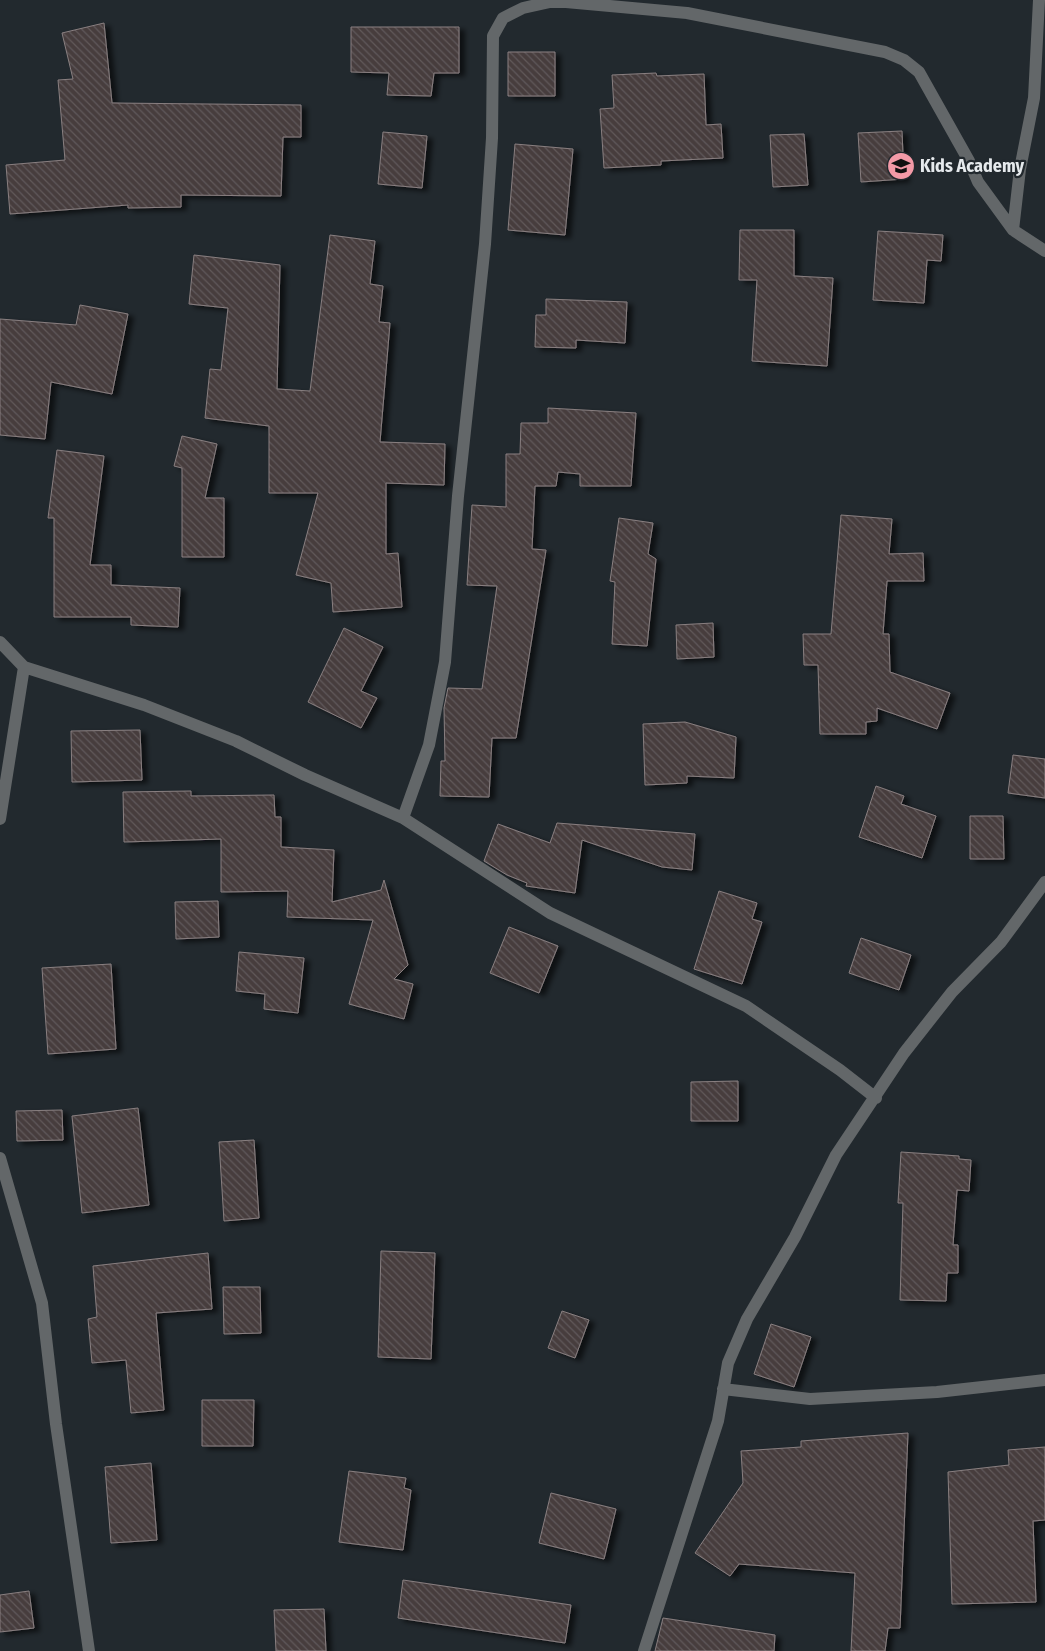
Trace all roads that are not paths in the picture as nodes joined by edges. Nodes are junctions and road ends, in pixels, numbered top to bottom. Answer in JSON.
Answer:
{"nodes":[{"id":1,"x":1039,"y":0,"type":"edge"},
{"id":2,"x":566,"y":1,"type":"edge"},
{"id":3,"x":1013,"y":230,"type":"junction"},
{"id":4,"x":1045,"y":251,"type":"edge"},
{"id":5,"x":0,"y":642,"type":"edge"},
{"id":6,"x":24,"y":667,"type":"junction"},
{"id":7,"x":403,"y":818,"type":"junction"},
{"id":8,"x":0,"y":819,"type":"edge"},
{"id":9,"x":1045,"y":882,"type":"edge"},
{"id":10,"x":876,"y":1098,"type":"junction"},
{"id":11,"x":0,"y":1158,"type":"edge"},
{"id":12,"x":1045,"y":1380,"type":"edge"},
{"id":13,"x":723,"y":1389,"type":"junction"},
{"id":14,"x":89,"y":1651,"type":"edge"},
{"id":15,"x":644,"y":1651,"type":"edge"}],
"edges":[{"from":1,"to":3,"type":"street"},
{"from":2,"to":3,"type":"street"},
{"from":2,"to":7,"type":"street"},
{"from":3,"to":4,"type":"street"},
{"from":5,"to":6,"type":"street"},
{"from":6,"to":7,"type":"street"},
{"from":6,"to":8,"type":"street"},
{"from":7,"to":10,"type":"street"},
{"from":9,"to":10,"type":"street"},
{"from":10,"to":13,"type":"street"},
{"from":11,"to":14,"type":"street"},
{"from":12,"to":13,"type":"street"},
{"from":13,"to":15,"type":"street"}]}
